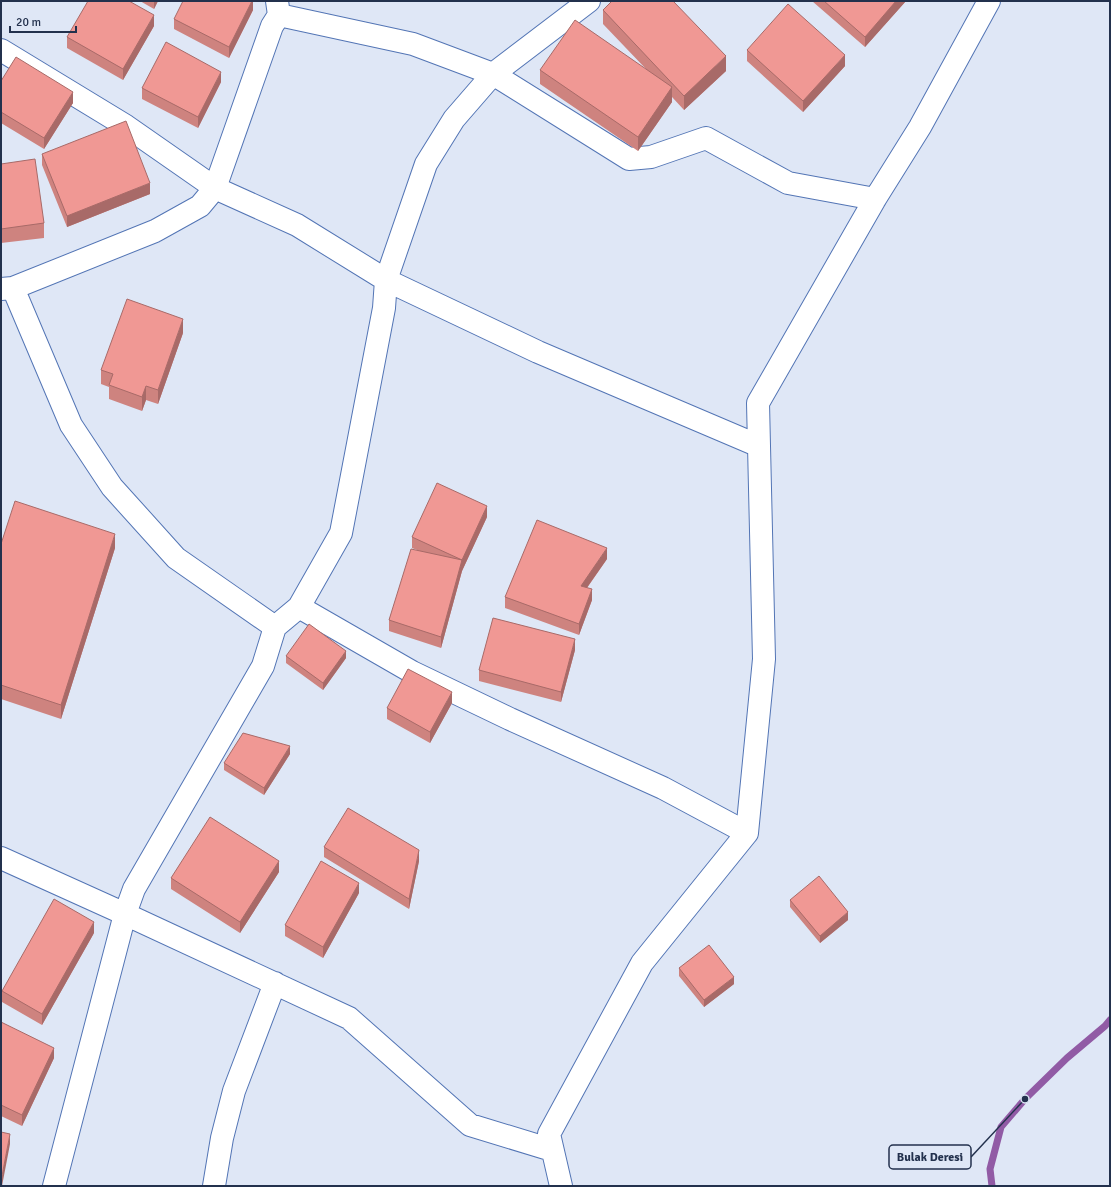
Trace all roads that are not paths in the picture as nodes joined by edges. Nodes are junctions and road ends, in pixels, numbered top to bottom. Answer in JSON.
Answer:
{"nodes":[{"id":1,"x":589,"y":1,"type":"edge"},
{"id":2,"x":988,"y":1,"type":"edge"},
{"id":3,"x":278,"y":8,"type":"edge"},
{"id":4,"x":1,"y":50,"type":"edge"},
{"id":5,"x":493,"y":74,"type":"junction"},
{"id":6,"x":215,"y":188,"type":"junction"},
{"id":7,"x":875,"y":199,"type":"junction"},
{"id":8,"x":386,"y":280,"type":"junction"},
{"id":9,"x":7,"y":289,"type":"edge"},
{"id":10,"x":759,"y":446,"type":"junction"},
{"id":11,"x":299,"y":607,"type":"junction"},
{"id":12,"x":275,"y":627,"type":"junction"},
{"id":13,"x":747,"y":833,"type":"junction"},
{"id":14,"x":1,"y":858,"type":"edge"},
{"id":15,"x":125,"y":914,"type":"junction"},
{"id":16,"x":275,"y":983,"type":"junction"},
{"id":17,"x":552,"y":1150,"type":"junction"},
{"id":18,"x":54,"y":1186,"type":"edge"},
{"id":19,"x":214,"y":1186,"type":"edge"},
{"id":20,"x":561,"y":1186,"type":"edge"}],
"edges":[{"from":1,"to":5,"type":"street"},
{"from":2,"to":7,"type":"street"},
{"from":3,"to":5,"type":"street"},
{"from":3,"to":6,"type":"street"},
{"from":4,"to":6,"type":"street"},
{"from":5,"to":7,"type":"street"},
{"from":5,"to":8,"type":"street"},
{"from":6,"to":8,"type":"street"},
{"from":6,"to":9,"type":"street"},
{"from":7,"to":10,"type":"street"},
{"from":8,"to":10,"type":"street"},
{"from":8,"to":11,"type":"street"},
{"from":9,"to":12,"type":"street"},
{"from":10,"to":13,"type":"street"},
{"from":11,"to":12,"type":"street"},
{"from":11,"to":13,"type":"street"},
{"from":12,"to":15,"type":"street"},
{"from":13,"to":17,"type":"street"},
{"from":14,"to":15,"type":"street"},
{"from":15,"to":16,"type":"street"},
{"from":15,"to":18,"type":"street"},
{"from":16,"to":17,"type":"street"},
{"from":16,"to":19,"type":"street"},
{"from":17,"to":20,"type":"street"}]}
